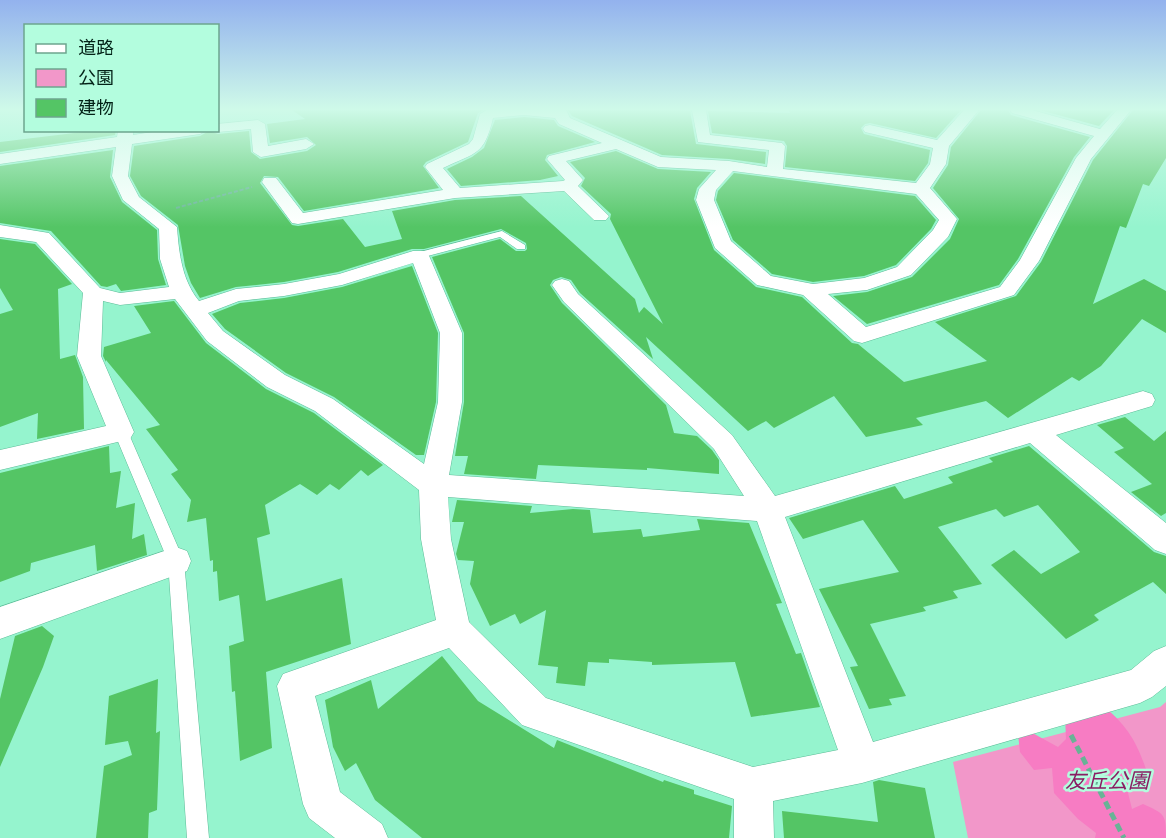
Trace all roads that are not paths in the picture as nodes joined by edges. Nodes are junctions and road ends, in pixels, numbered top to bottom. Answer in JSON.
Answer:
{"nodes":[{"id":1,"x":53,"y":149,"type":"edge"},
{"id":2,"x":123,"y":149,"type":"edge"},
{"id":3,"x":261,"y":149,"type":"edge"},
{"id":4,"x":277,"y":149,"type":"edge"},
{"id":5,"x":470,"y":149,"type":"edge"},
{"id":6,"x":597,"y":149,"type":"edge"},
{"id":7,"x":630,"y":149,"type":"edge"},
{"id":8,"x":777,"y":149,"type":"edge"},
{"id":9,"x":940,"y":149,"type":"edge"},
{"id":10,"x":1091,"y":149,"type":"edge"},
{"id":11,"x":0,"y":159,"type":"edge"},
{"id":12,"x":729,"y":166,"type":"junction"},
{"id":13,"x":775,"y":172,"type":"junction"},
{"id":14,"x":270,"y":182,"type":"road end"},
{"id":15,"x":568,"y":186,"type":"junction"},
{"id":16,"x":921,"y":189,"type":"junction"},
{"id":17,"x":456,"y":193,"type":"junction"},
{"id":18,"x":600,"y":216,"type":"dead end"},
{"id":19,"x":0,"y":231,"type":"edge"},
{"id":20,"x":520,"y":247,"type":"dead end"},
{"id":21,"x":420,"y":255,"type":"junction"},
{"id":22,"x":562,"y":285,"type":"dead end"},
{"id":23,"x":809,"y":290,"type":"junction"},
{"id":24,"x":93,"y":292,"type":"junction"},
{"id":25,"x":188,"y":301,"type":"junction"},
{"id":26,"x":1143,"y":400,"type":"dead end"},
{"id":27,"x":121,"y":432,"type":"junction"},
{"id":28,"x":1035,"y":432,"type":"junction"},
{"id":29,"x":0,"y":460,"type":"edge"},
{"id":30,"x":433,"y":485,"type":"junction"},
{"id":31,"x":768,"y":510,"type":"junction"},
{"id":32,"x":1166,"y":542,"type":"edge"},
{"id":33,"x":176,"y":561,"type":"junction"},
{"id":34,"x":0,"y":623,"type":"edge"},
{"id":35,"x":454,"y":630,"type":"junction"},
{"id":36,"x":1166,"y":663,"type":"edge"},
{"id":37,"x":862,"y":764,"type":"junction"},
{"id":38,"x":753,"y":786,"type":"junction"},
{"id":39,"x":198,"y":838,"type":"edge"},
{"id":40,"x":369,"y":838,"type":"edge"},
{"id":41,"x":754,"y":838,"type":"edge"}],
"edges":[{"from":1,"to":11,"type":"street"},
{"from":2,"to":25,"type":"street"},
{"from":3,"to":4,"type":"street"},
{"from":5,"to":17,"type":"street"},
{"from":6,"to":15,"type":"street"},
{"from":7,"to":12,"type":"street"},
{"from":8,"to":13,"type":"street"},
{"from":9,"to":16,"type":"street"},
{"from":10,"to":23,"type":"street"},
{"from":12,"to":13,"type":"street"},
{"from":12,"to":23,"type":"street"},
{"from":13,"to":16,"type":"street"},
{"from":14,"to":17,"type":"street"},
{"from":15,"to":17,"type":"street"},
{"from":15,"to":18,"type":"street"},
{"from":16,"to":23,"type":"street"},
{"from":19,"to":24,"type":"street"},
{"from":20,"to":21,"type":"lane"},
{"from":21,"to":25,"type":"street"},
{"from":21,"to":30,"type":"street"},
{"from":22,"to":31,"type":"street"},
{"from":24,"to":25,"type":"street"},
{"from":24,"to":27,"type":"street"},
{"from":25,"to":30,"type":"street"},
{"from":26,"to":28,"type":"street"},
{"from":27,"to":29,"type":"street"},
{"from":27,"to":33,"type":"lane"},
{"from":28,"to":31,"type":"street"},
{"from":28,"to":32,"type":"street"},
{"from":30,"to":31,"type":"street"},
{"from":30,"to":35,"type":"street"},
{"from":31,"to":37,"type":"street"},
{"from":33,"to":34,"type":"street"},
{"from":33,"to":39,"type":"lane"},
{"from":35,"to":38,"type":"street"},
{"from":35,"to":40,"type":"street"},
{"from":36,"to":37,"type":"street"},
{"from":37,"to":38,"type":"street"},
{"from":38,"to":41,"type":"street"}]}
